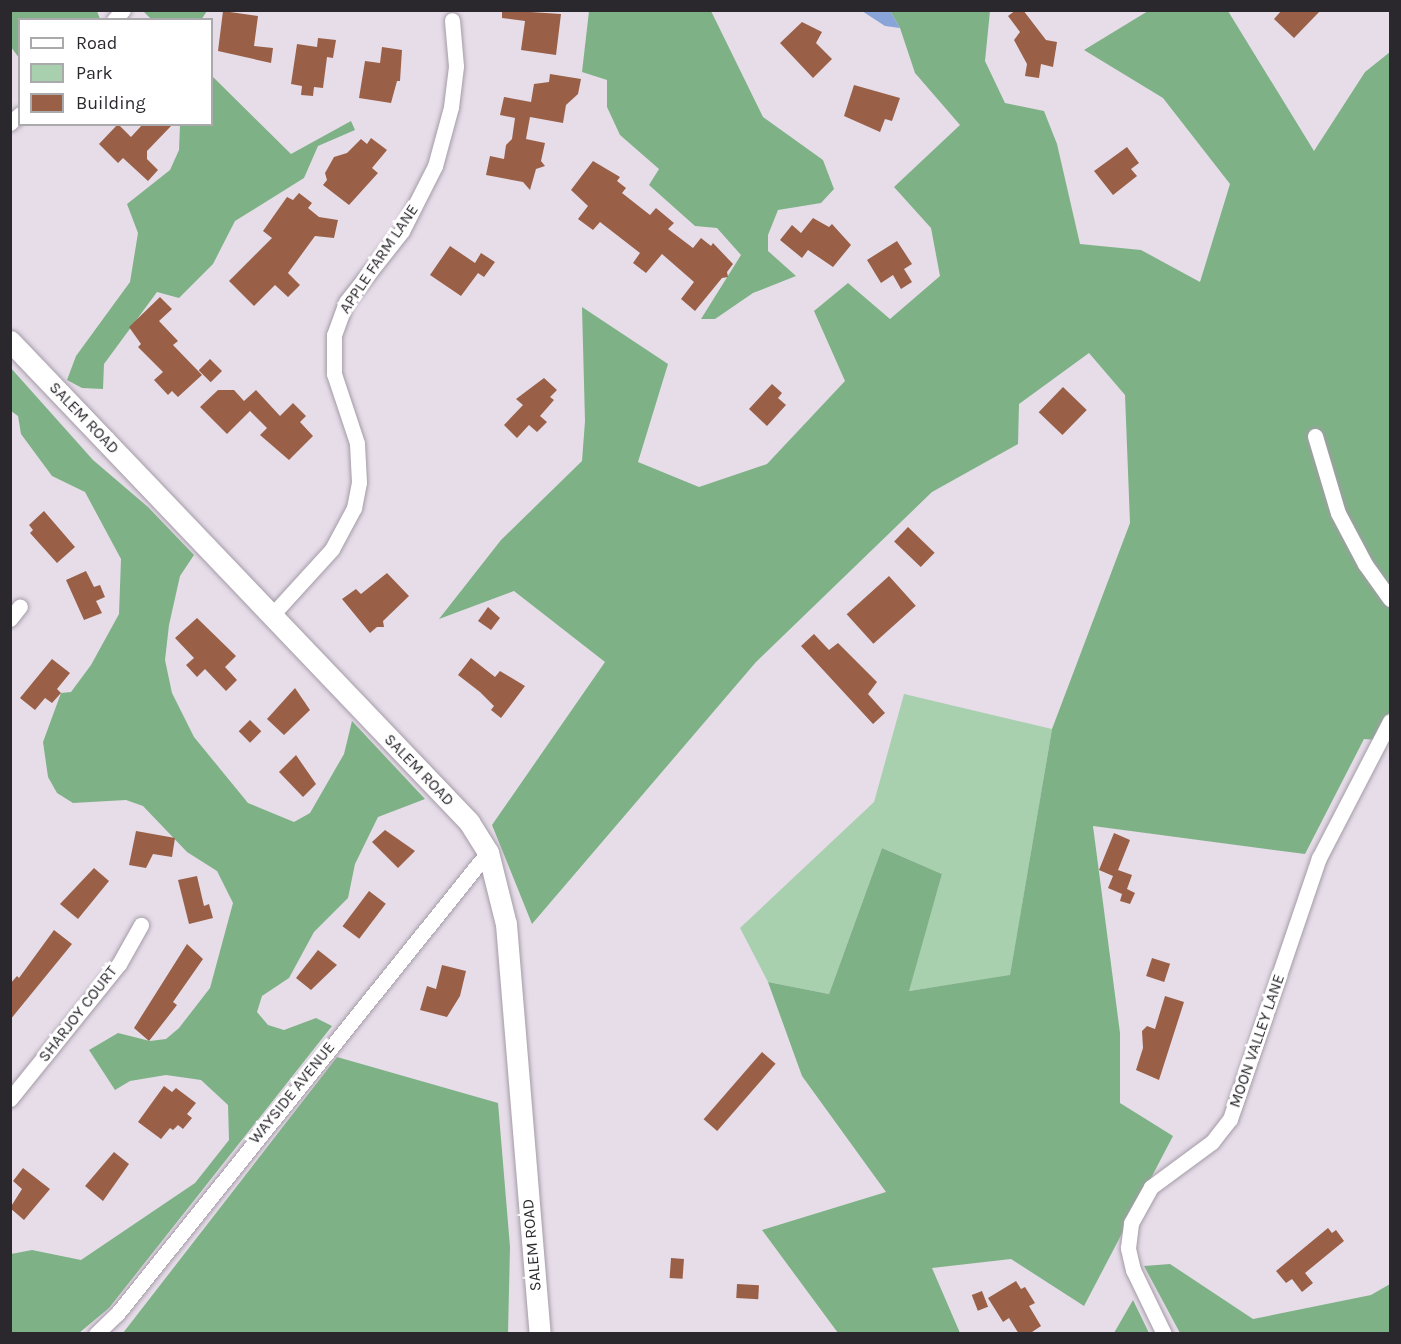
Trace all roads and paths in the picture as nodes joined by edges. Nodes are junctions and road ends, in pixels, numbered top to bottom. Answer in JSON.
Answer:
{"nodes":[{"id":1,"x":452,"y":20,"type":"dead end"},
{"id":2,"x":10,"y":341,"type":"edge"},
{"id":3,"x":1315,"y":436,"type":"dead end"},
{"id":4,"x":1390,"y":599,"type":"edge"},
{"id":5,"x":20,"y":606,"type":"dead end"},
{"id":6,"x":272,"y":615,"type":"junction"},
{"id":7,"x":10,"y":619,"type":"edge"},
{"id":8,"x":1390,"y":721,"type":"edge"},
{"id":9,"x":488,"y":852,"type":"junction"},
{"id":10,"x":141,"y":925,"type":"dead end"},
{"id":11,"x":10,"y":1099,"type":"edge"},
{"id":12,"x":96,"y":1334,"type":"edge"},
{"id":13,"x":540,"y":1334,"type":"edge"},
{"id":14,"x":1164,"y":1334,"type":"edge"}],
"edges":[{"from":1,"to":6,"type":"street","name":"APPLE FARM LANE"},
{"from":2,"to":6,"type":"street","name":"SALEM ROAD"},
{"from":3,"to":4,"type":"street"},
{"from":5,"to":7,"type":"street"},
{"from":6,"to":9,"type":"street","name":"SALEM ROAD"},
{"from":8,"to":14,"type":"street","name":"MOON VALLEY LANE"},
{"from":9,"to":12,"type":"street","name":"WAYSIDE AVENUE"},
{"from":9,"to":13,"type":"street","name":"SALEM ROAD"},
{"from":10,"to":11,"type":"street","name":"SHARJOY COURT"}]}
